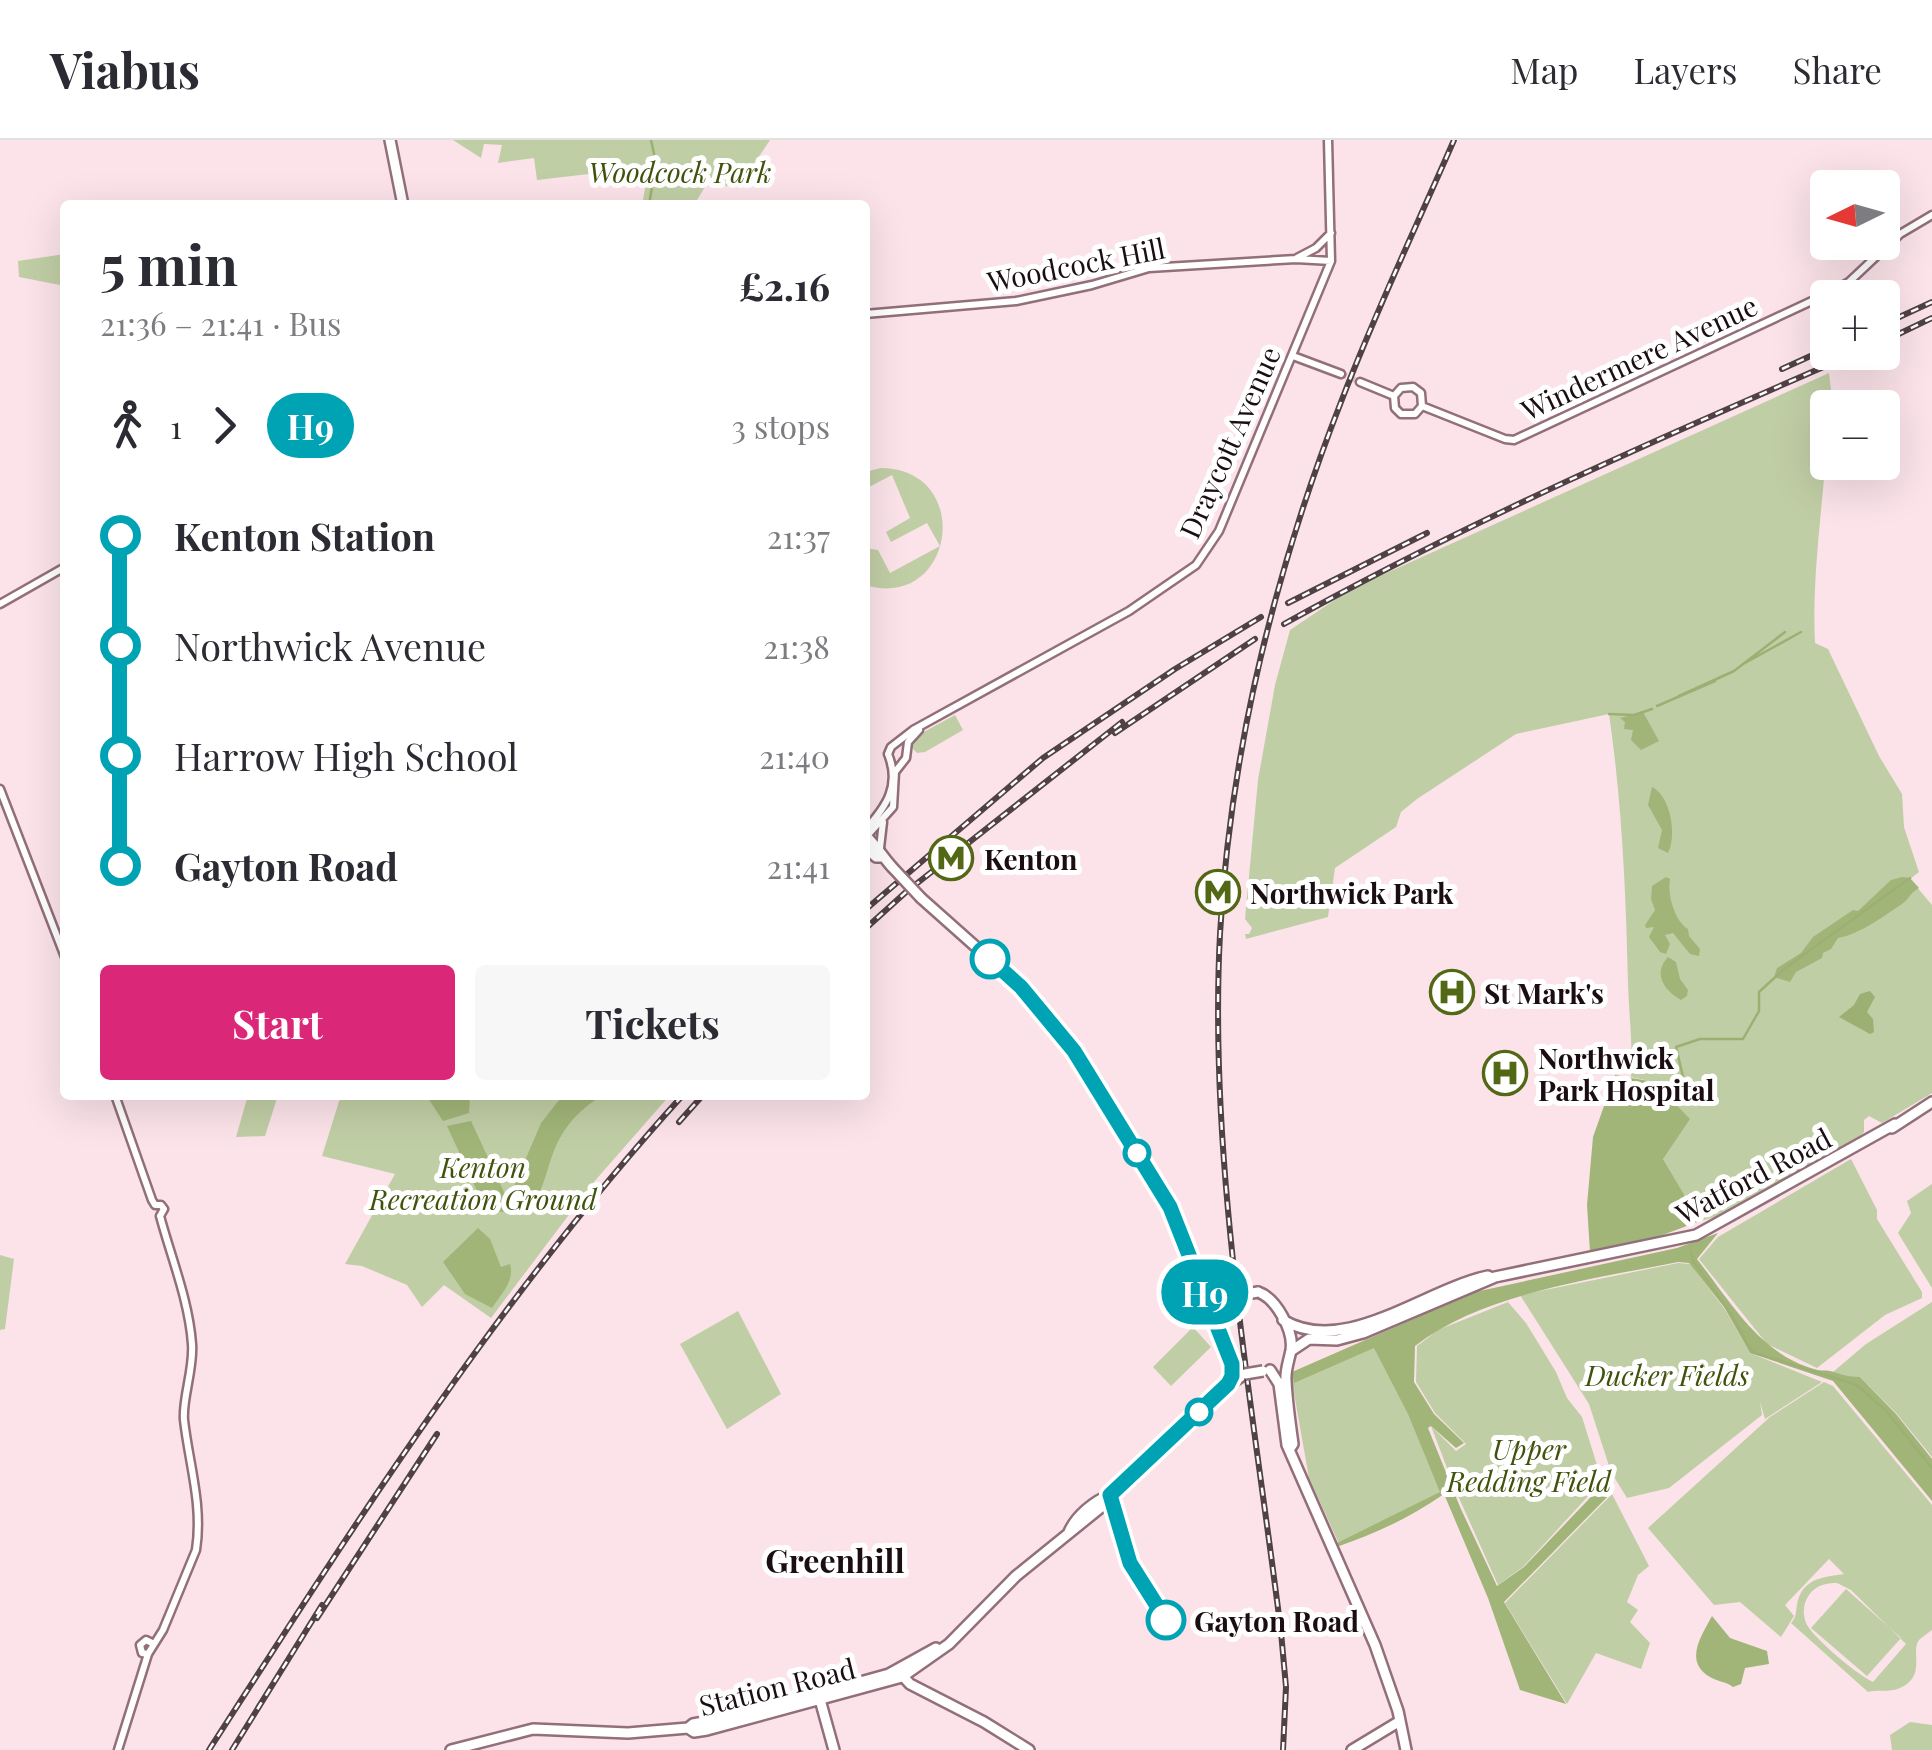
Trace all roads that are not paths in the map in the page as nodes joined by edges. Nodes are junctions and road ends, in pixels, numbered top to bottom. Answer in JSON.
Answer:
{"nodes":[{"id":1,"x":390,"y":140,"type":"edge"},
{"id":2,"x":1328,"y":140,"type":"edge"},
{"id":3,"x":402,"y":200,"type":"edge"},
{"id":4,"x":1932,"y":215,"type":"edge"},
{"id":5,"x":1332,"y":232,"type":"junction"},
{"id":6,"x":1296,"y":259,"type":"junction"},
{"id":7,"x":1332,"y":261,"type":"junction"},
{"id":8,"x":870,"y":314,"type":"edge"},
{"id":9,"x":1294,"y":356,"type":"junction"},
{"id":10,"x":1341,"y":374,"type":"tunnel mouth"},
{"id":11,"x":1360,"y":382,"type":"tunnel mouth"},
{"id":12,"x":1394,"y":396,"type":"junction"},
{"id":13,"x":1422,"y":406,"type":"junction"},
{"id":14,"x":60,"y":570,"type":"edge"},
{"id":15,"x":0,"y":604,"type":"edge"},
{"id":16,"x":901,"y":746,"type":"junction"},
{"id":17,"x":895,"y":762,"type":"junction"},
{"id":18,"x":0,"y":789,"type":"edge"},
{"id":19,"x":884,"y":821,"type":"junction"},
{"id":20,"x":870,"y":830,"type":"edge"},
{"id":21,"x":870,"y":833,"type":"edge"},
{"id":22,"x":870,"y":846,"type":"edge"},
{"id":23,"x":881,"y":853,"type":"junction"},
{"id":24,"x":60,"y":944,"type":"edge"},
{"id":25,"x":117,"y":1100,"type":"edge"},
{"id":26,"x":1932,"y":1102,"type":"edge"},
{"id":27,"x":1492,"y":1278,"type":"junction"},
{"id":28,"x":1205,"y":1288,"type":"junction"},
{"id":29,"x":1228,"y":1297,"type":"junction"},
{"id":30,"x":1216,"y":1320,"type":"junction"},
{"id":31,"x":1283,"y":1320,"type":"junction"},
{"id":32,"x":1289,"y":1355,"type":"junction"},
{"id":33,"x":1232,"y":1364,"type":"junction"},
{"id":34,"x":1266,"y":1371,"type":"junction"},
{"id":35,"x":1244,"y":1374,"type":"junction"},
{"id":36,"x":1228,"y":1384,"type":"junction"},
{"id":37,"x":1291,"y":1447,"type":"junction"},
{"id":38,"x":900,"y":1674,"type":"junction"},
{"id":39,"x":823,"y":1696,"type":"junction"},
{"id":40,"x":1400,"y":1721,"type":"junction"},
{"id":41,"x":118,"y":1750,"type":"edge"},
{"id":42,"x":451,"y":1750,"type":"edge"},
{"id":43,"x":834,"y":1750,"type":"edge"},
{"id":44,"x":1029,"y":1750,"type":"edge"},
{"id":45,"x":1352,"y":1750,"type":"edge"},
{"id":46,"x":1406,"y":1750,"type":"edge"}],
"edges":[{"from":1,"to":3,"type":"main road"},
{"from":2,"to":5,"type":"street"},
{"from":4,"to":13,"type":"street","name":"Windermere Avenue"},
{"from":5,"to":6,"type":"street"},
{"from":5,"to":7,"type":"street"},
{"from":6,"to":7,"type":"street","name":"Woodcock Hill"},
{"from":6,"to":8,"type":"street","name":"Woodcock Hill"},
{"from":7,"to":9,"type":"street","name":"Draycott Avenue"},
{"from":9,"to":10,"type":"street"},
{"from":9,"to":16,"type":"street","name":"Draycott Avenue"},
{"from":11,"to":12,"type":"street","name":"Windermere Avenue"},
{"from":12,"to":13,"type":"street"},
{"from":12,"to":13,"type":"street","name":"Windermere Avenue"},
{"from":14,"to":15,"type":"street"},
{"from":16,"to":17,"type":"street","name":"Draycott Avenue"},
{"from":16,"to":17,"type":"street","name":"Draycott Avenue"},
{"from":17,"to":19,"type":"street"},
{"from":17,"to":20,"type":"street"},
{"from":18,"to":24,"type":"street"},
{"from":19,"to":21,"type":"street"},
{"from":19,"to":23,"type":"street"},
{"from":22,"to":23,"type":"main road"},
{"from":23,"to":28,"type":"main road","bridge":true},
{"from":25,"to":41,"type":"street"},
{"from":26,"to":27,"type":"main road","name":"Watford Road"},
{"from":27,"to":31,"type":"main road","name":"Watford Road"},
{"from":27,"to":32,"type":"main road","name":"Watford Road"},
{"from":28,"to":29,"type":"main road"},
{"from":28,"to":30,"type":"main road"},
{"from":29,"to":30,"type":"main road"},
{"from":29,"to":31,"type":"main road","bridge":true},
{"from":30,"to":33,"type":"main road"},
{"from":31,"to":32,"type":"main road"},
{"from":32,"to":34,"type":"main road"},
{"from":32,"to":37,"type":"main road"},
{"from":33,"to":35,"type":"main road"},
{"from":33,"to":36,"type":"main road"},
{"from":34,"to":35,"type":"main road","bridge":true},
{"from":34,"to":37,"type":"main road"},
{"from":35,"to":36,"type":"main road","name":"Station Road"},
{"from":36,"to":38,"type":"main road","name":"Station Road"},
{"from":37,"to":40,"type":"main road"},
{"from":38,"to":39,"type":"main road","name":"Station Road"},
{"from":38,"to":44,"type":"main road"},
{"from":39,"to":42,"type":"main road","name":"Station Road"},
{"from":39,"to":43,"type":"main road"},
{"from":40,"to":45,"type":"main road"},
{"from":40,"to":46,"type":"main road"}]}
